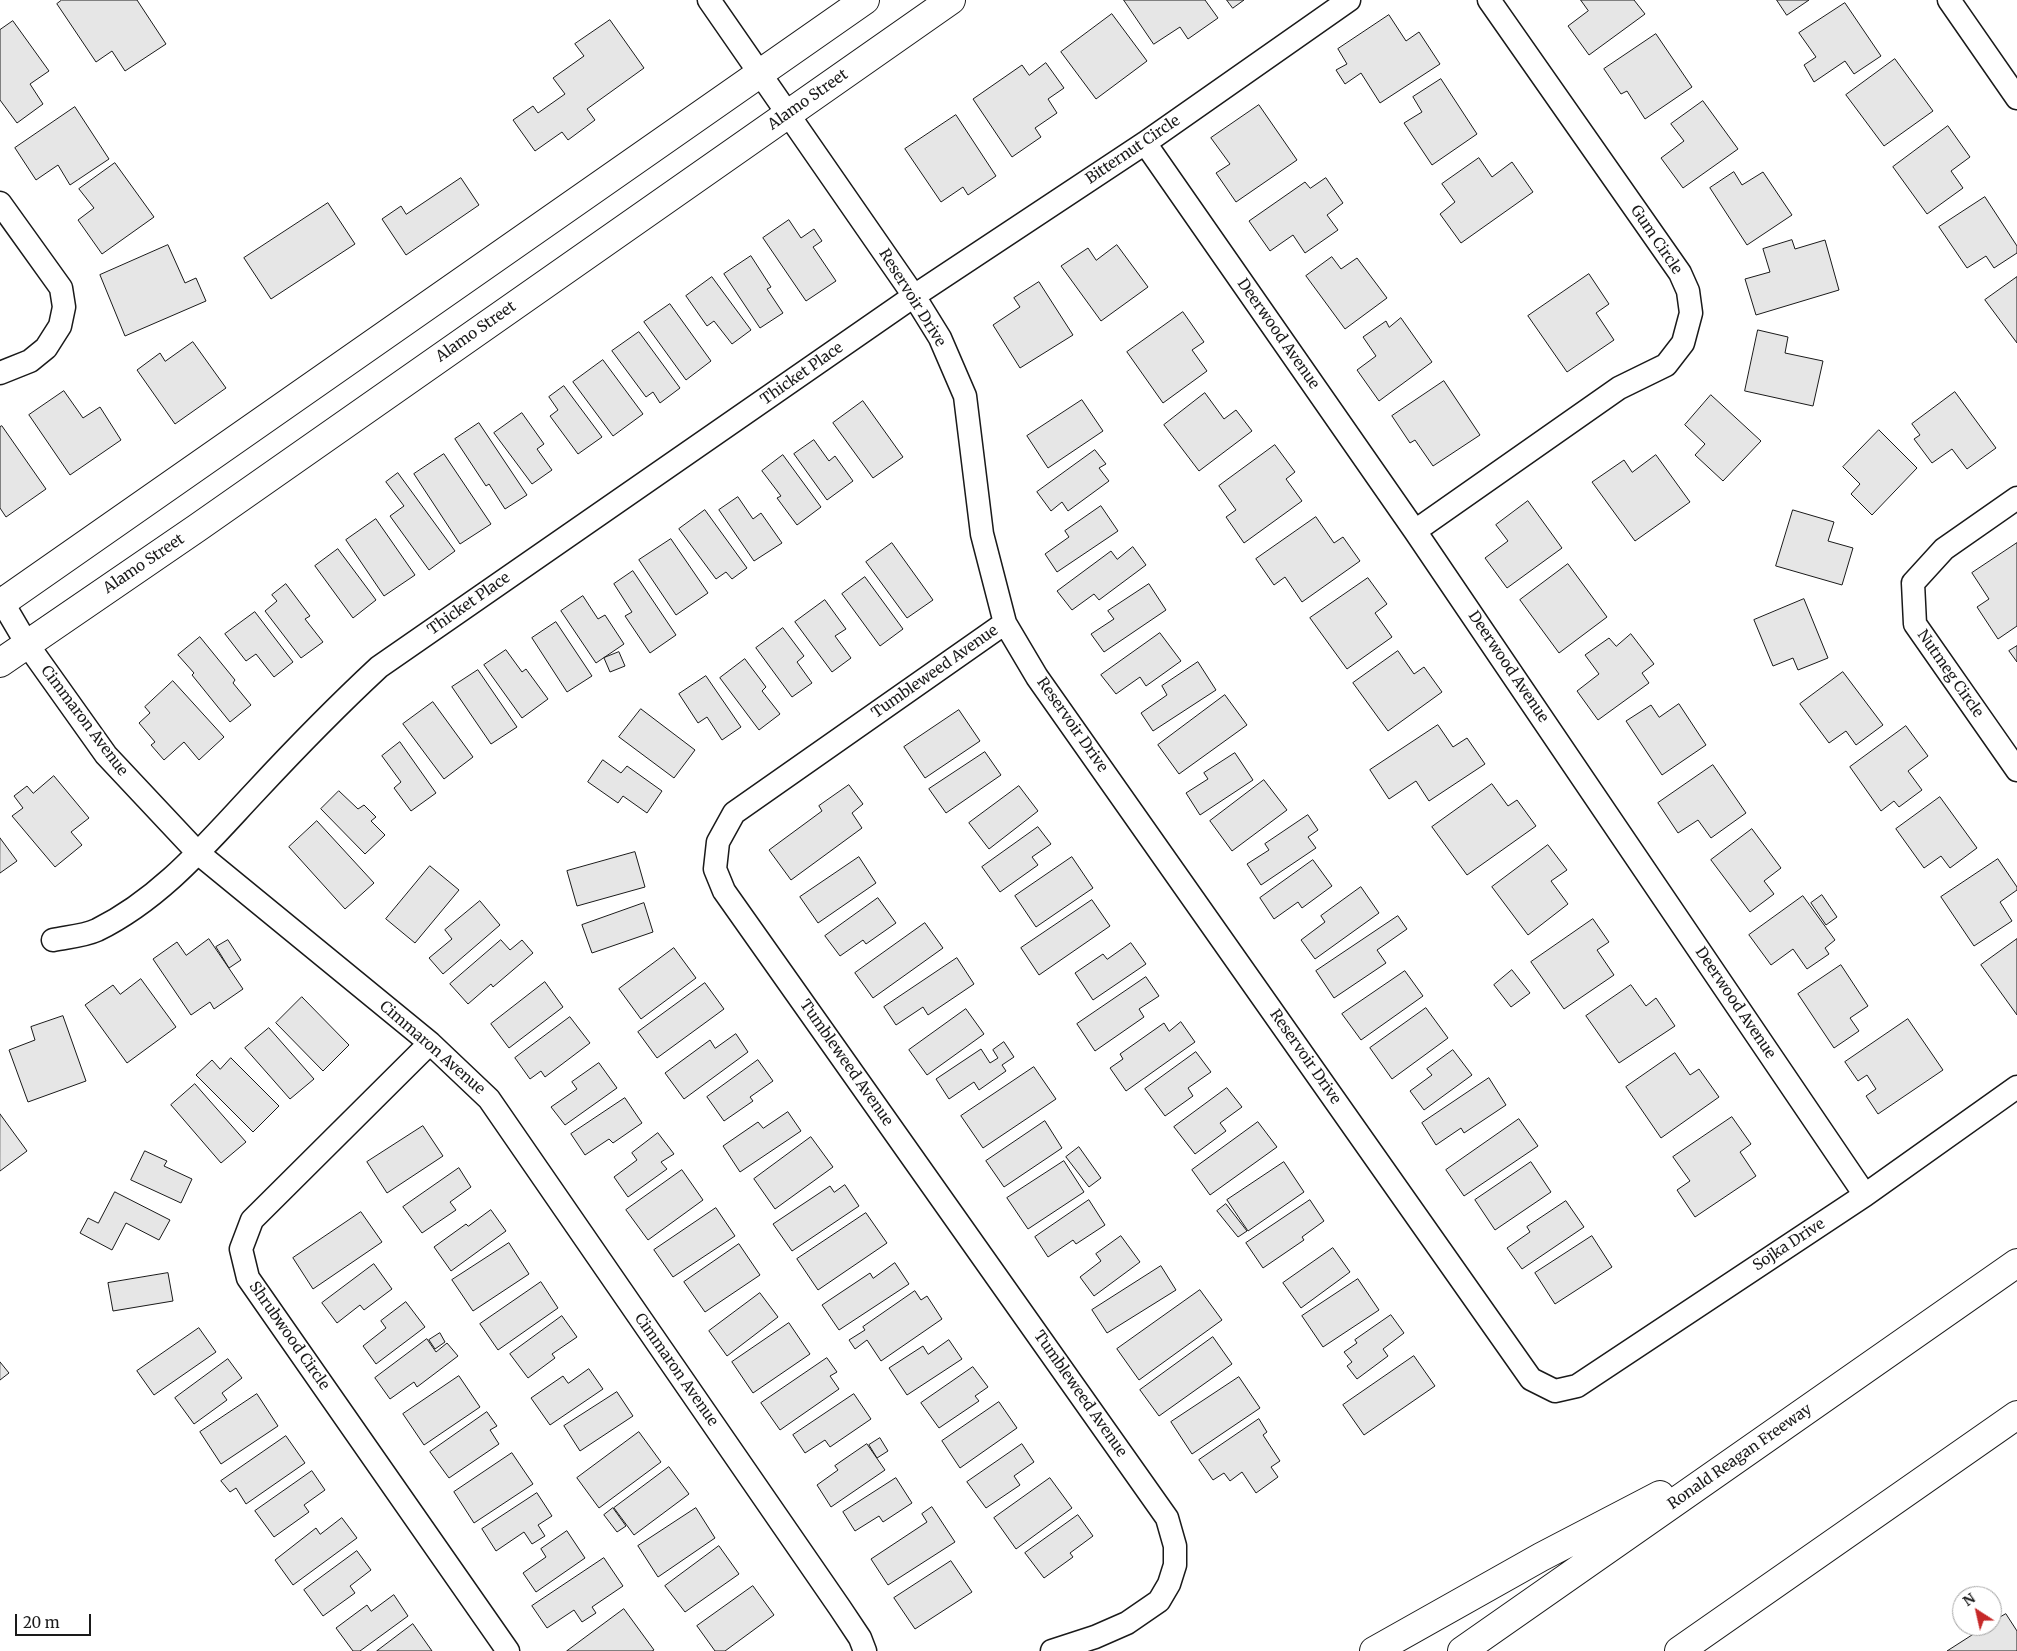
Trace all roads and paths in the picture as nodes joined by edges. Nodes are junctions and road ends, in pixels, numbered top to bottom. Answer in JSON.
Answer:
{"nodes":[{"id":1,"x":709,"y":0,"type":"edge"},
{"id":2,"x":865,"y":0,"type":"edge"},
{"id":3,"x":951,"y":0,"type":"edge"},
{"id":4,"x":1349,"y":0,"type":"edge"},
{"id":5,"x":1488,"y":0,"type":"edge"},
{"id":6,"x":1949,"y":0,"type":"edge"},
{"id":7,"x":759,"y":74,"type":"junction"},
{"id":8,"x":2017,"y":98,"type":"edge"},
{"id":9,"x":788,"y":115,"type":"junction"},
{"id":10,"x":1144,"y":143,"type":"junction"},
{"id":11,"x":0,"y":203,"type":"edge"},
{"id":12,"x":914,"y":296,"type":"junction"},
{"id":13,"x":0,"y":373,"type":"edge"},
{"id":14,"x":2017,"y":498,"type":"edge"},
{"id":15,"x":1415,"y":531,"type":"junction"},
{"id":16,"x":1,"y":601,"type":"edge"},
{"id":17,"x":1005,"y":623,"type":"junction"},
{"id":18,"x":27,"y":644,"type":"junction"},
{"id":19,"x":0,"y":663,"type":"edge"},
{"id":20,"x":2017,"y":770,"type":"edge"},
{"id":21,"x":198,"y":853,"type":"junction"},
{"id":22,"x":53,"y":940,"type":"dead end"},
{"id":23,"x":430,"y":1043,"type":"junction"},
{"id":24,"x":2017,"y":1087,"type":"edge"},
{"id":25,"x":1865,"y":1195,"type":"junction"},
{"id":26,"x":2017,"y":1263,"type":"edge"},
{"id":27,"x":1555,"y":1391,"type":"joint"},
{"id":28,"x":2017,"y":1415,"type":"edge"},
{"id":29,"x":1761,"y":1442,"type":"junction"},
{"id":30,"x":508,"y":1651,"type":"edge"},
{"id":31,"x":865,"y":1651,"type":"edge"},
{"id":32,"x":1052,"y":1651,"type":"edge"},
{"id":33,"x":1374,"y":1651,"type":"edge"},
{"id":34,"x":1462,"y":1651,"type":"edge"},
{"id":35,"x":1679,"y":1651,"type":"edge"}],
"edges":[{"from":1,"to":7,"type":"street","name":"Reservoir Drive"},
{"from":2,"to":7,"type":"main road"},
{"from":3,"to":9,"type":"main road","name":"Alamo Street"},
{"from":4,"to":10,"type":"street","name":"Bitternut Circle"},
{"from":5,"to":15,"type":"street","name":"Gum Circle"},
{"from":6,"to":8,"type":"street"},
{"from":7,"to":9,"type":"street","name":"Reservoir Drive"},
{"from":7,"to":16,"type":"main road"},
{"from":9,"to":12,"type":"street","name":"Reservoir Drive"},
{"from":9,"to":18,"type":"main road","name":"Alamo Street"},
{"from":10,"to":12,"type":"street","name":"Bitternut Circle"},
{"from":10,"to":15,"type":"street","name":"Deerwood Avenue"},
{"from":11,"to":13,"type":"street"},
{"from":12,"to":17,"type":"street","name":"Reservoir Drive"},
{"from":12,"to":21,"type":"street","name":"Thicket Place"},
{"from":14,"to":20,"type":"street","name":"Nutmeg Circle"},
{"from":15,"to":25,"type":"street","name":"Deerwood Avenue"},
{"from":16,"to":18,"type":"street","name":"Cimmaron Avenue"},
{"from":17,"to":27,"type":"street","name":"Reservoir Drive"},
{"from":17,"to":32,"type":"street","name":"Tumbleweed Avenue"},
{"from":18,"to":19,"type":"main road","name":"Alamo Street"},
{"from":18,"to":21,"type":"street","name":"Cimmaron Avenue"},
{"from":21,"to":22,"type":"street","name":"Thicket Place"},
{"from":21,"to":23,"type":"street","name":"Cimmaron Avenue"},
{"from":23,"to":30,"type":"street","name":"Shrubwood Circle"},
{"from":23,"to":31,"type":"street","name":"Cimmaron Avenue"},
{"from":24,"to":25,"type":"street","name":"Sojka Drive"},
{"from":25,"to":27,"type":"street","name":"Sojka Drive"},
{"from":26,"to":29,"type":"main road","name":"Ronald Reagan Freeway"},
{"from":28,"to":35,"type":"main road"},
{"from":29,"to":33,"type":"main road"},
{"from":29,"to":34,"type":"main road","name":"Ronald Reagan Freeway"}]}
